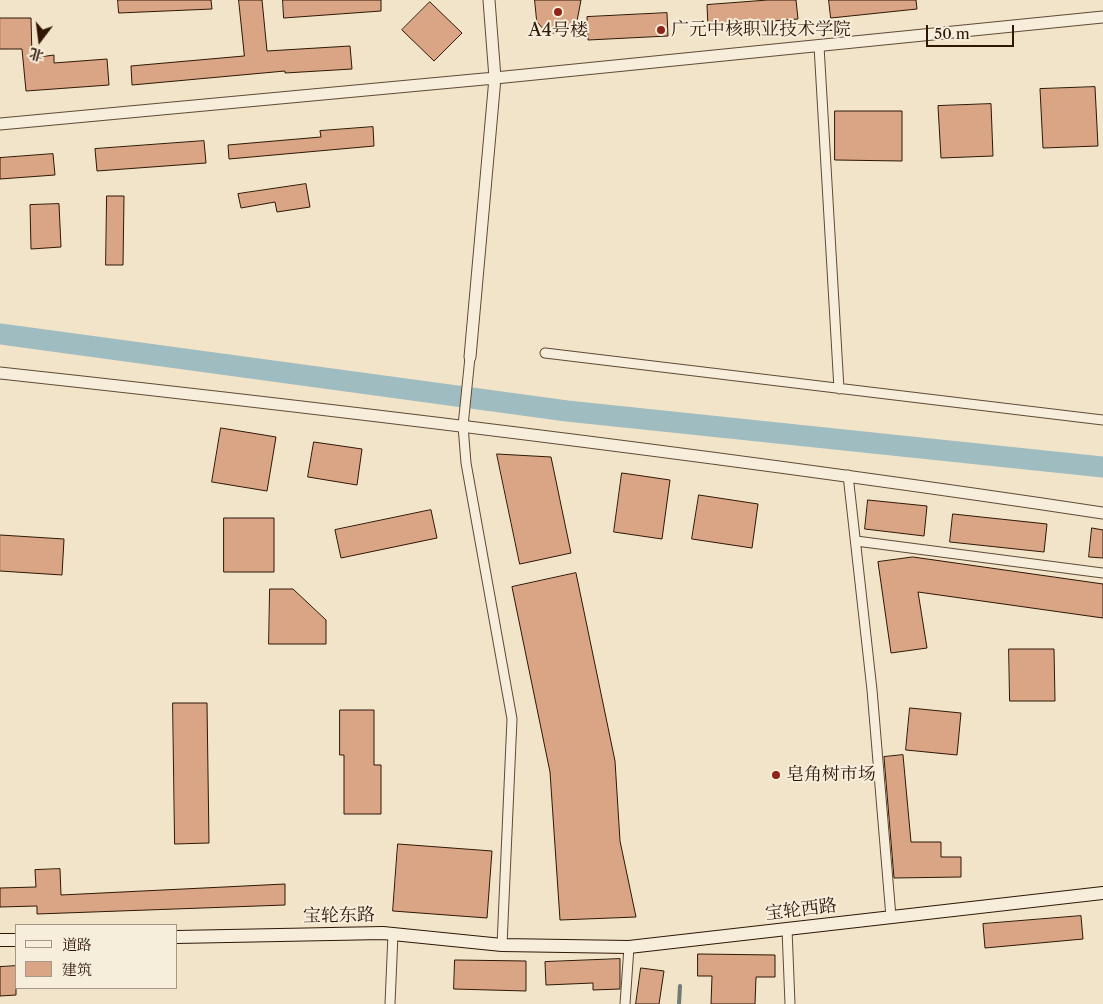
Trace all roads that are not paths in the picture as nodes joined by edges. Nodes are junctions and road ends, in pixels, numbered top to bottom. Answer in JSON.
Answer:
{"nodes":[{"id":1,"x":489,"y":0,"type":"edge"},
{"id":2,"x":1103,"y":17,"type":"edge"},
{"id":3,"x":819,"y":46,"type":"junction"},
{"id":4,"x":495,"y":78,"type":"junction"},
{"id":5,"x":0,"y":124,"type":"edge"},
{"id":6,"x":545,"y":354,"type":"dead end"},
{"id":7,"x":470,"y":357,"type":"joint"},
{"id":8,"x":0,"y":373,"type":"edge"},
{"id":9,"x":839,"y":389,"type":"junction"},
{"id":10,"x":1103,"y":420,"type":"edge"},
{"id":11,"x":463,"y":426,"type":"junction"},
{"id":12,"x":848,"y":475,"type":"junction"},
{"id":13,"x":1103,"y":513,"type":"edge"},
{"id":14,"x":856,"y":541,"type":"junction"},
{"id":15,"x":1103,"y":573,"type":"edge"},
{"id":16,"x":1103,"y":893,"type":"edge"},
{"id":17,"x":891,"y":917,"type":"junction"},
{"id":18,"x":787,"y":929,"type":"junction"},
{"id":19,"x":393,"y":934,"type":"junction"},
{"id":20,"x":178,"y":937,"type":"edge"},
{"id":21,"x":0,"y":940,"type":"edge"},
{"id":22,"x":15,"y":940,"type":"edge"},
{"id":23,"x":502,"y":945,"type":"junction"},
{"id":24,"x":629,"y":947,"type":"junction"},
{"id":25,"x":390,"y":1004,"type":"edge"},
{"id":26,"x":625,"y":1004,"type":"edge"},
{"id":27,"x":790,"y":1004,"type":"edge"}],
"edges":[{"from":1,"to":4,"type":"street"},
{"from":2,"to":3,"type":"street"},
{"from":3,"to":4,"type":"street"},
{"from":3,"to":9,"type":"street"},
{"from":4,"to":5,"type":"street"},
{"from":4,"to":7,"type":"street"},
{"from":6,"to":9,"type":"street"},
{"from":7,"to":11,"type":"street"},
{"from":8,"to":11,"type":"street"},
{"from":9,"to":10,"type":"street"},
{"from":11,"to":12,"type":"street"},
{"from":11,"to":23,"type":"street"},
{"from":12,"to":13,"type":"street"},
{"from":12,"to":14,"type":"street"},
{"from":14,"to":15,"type":"street"},
{"from":14,"to":17,"type":"street"},
{"from":16,"to":17,"type":"main road","name":"宝轮西路"},
{"from":17,"to":18,"type":"main road","name":"宝轮西路"},
{"from":18,"to":24,"type":"main road","name":"宝轮西路"},
{"from":18,"to":27,"type":"street"},
{"from":19,"to":20,"type":"main road","name":"宝轮东路"},
{"from":19,"to":23,"type":"main road","name":"宝轮东路"},
{"from":19,"to":25,"type":"street"},
{"from":21,"to":22,"type":"main road"},
{"from":23,"to":24,"type":"main road","name":"宝轮西路"},
{"from":24,"to":26,"type":"street"}]}
